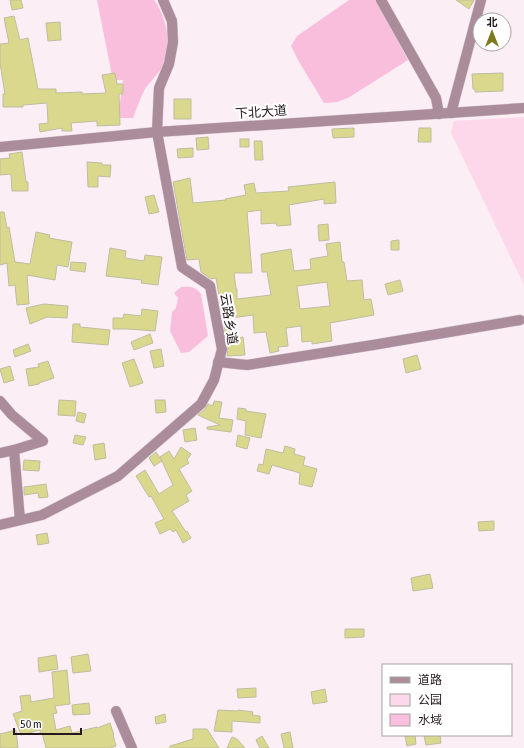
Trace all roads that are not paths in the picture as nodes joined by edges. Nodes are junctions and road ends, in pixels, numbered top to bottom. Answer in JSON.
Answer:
{"nodes":[{"id":1,"x":163,"y":0,"type":"edge"},
{"id":2,"x":381,"y":0,"type":"edge"},
{"id":3,"x":481,"y":0,"type":"edge"},
{"id":4,"x":524,"y":108,"type":"edge"},
{"id":5,"x":451,"y":113,"type":"junction"},
{"id":6,"x":439,"y":114,"type":"junction"},
{"id":7,"x":157,"y":132,"type":"junction"},
{"id":8,"x":0,"y":147,"type":"edge"},
{"id":9,"x":520,"y":320,"type":"dead end"},
{"id":10,"x":218,"y":362,"type":"junction"},
{"id":11,"x":0,"y":401,"type":"edge"},
{"id":12,"x":14,"y":450,"type":"junction"},
{"id":13,"x":0,"y":452,"type":"edge"},
{"id":14,"x":20,"y":520,"type":"junction"},
{"id":15,"x":0,"y":525,"type":"edge"},
{"id":16,"x":116,"y":711,"type":"dead end"},
{"id":17,"x":132,"y":748,"type":"edge"}],
"edges":[{"from":1,"to":7,"type":"street","name":"云路乡道"},
{"from":2,"to":6,"type":"street"},
{"from":3,"to":5,"type":"street"},
{"from":4,"to":5,"type":"street","name":"下北大道"},
{"from":5,"to":6,"type":"street","name":"下北大道"},
{"from":6,"to":7,"type":"street","name":"下北大道"},
{"from":7,"to":8,"type":"street","name":"下北大道"},
{"from":7,"to":10,"type":"street","name":"云路乡道"},
{"from":9,"to":10,"type":"street"},
{"from":10,"to":14,"type":"street","name":"云路乡道"},
{"from":11,"to":12,"type":"street"},
{"from":12,"to":13,"type":"street"},
{"from":12,"to":14,"type":"street"},
{"from":14,"to":15,"type":"street","name":"云路乡道"},
{"from":16,"to":17,"type":"street"}]}
